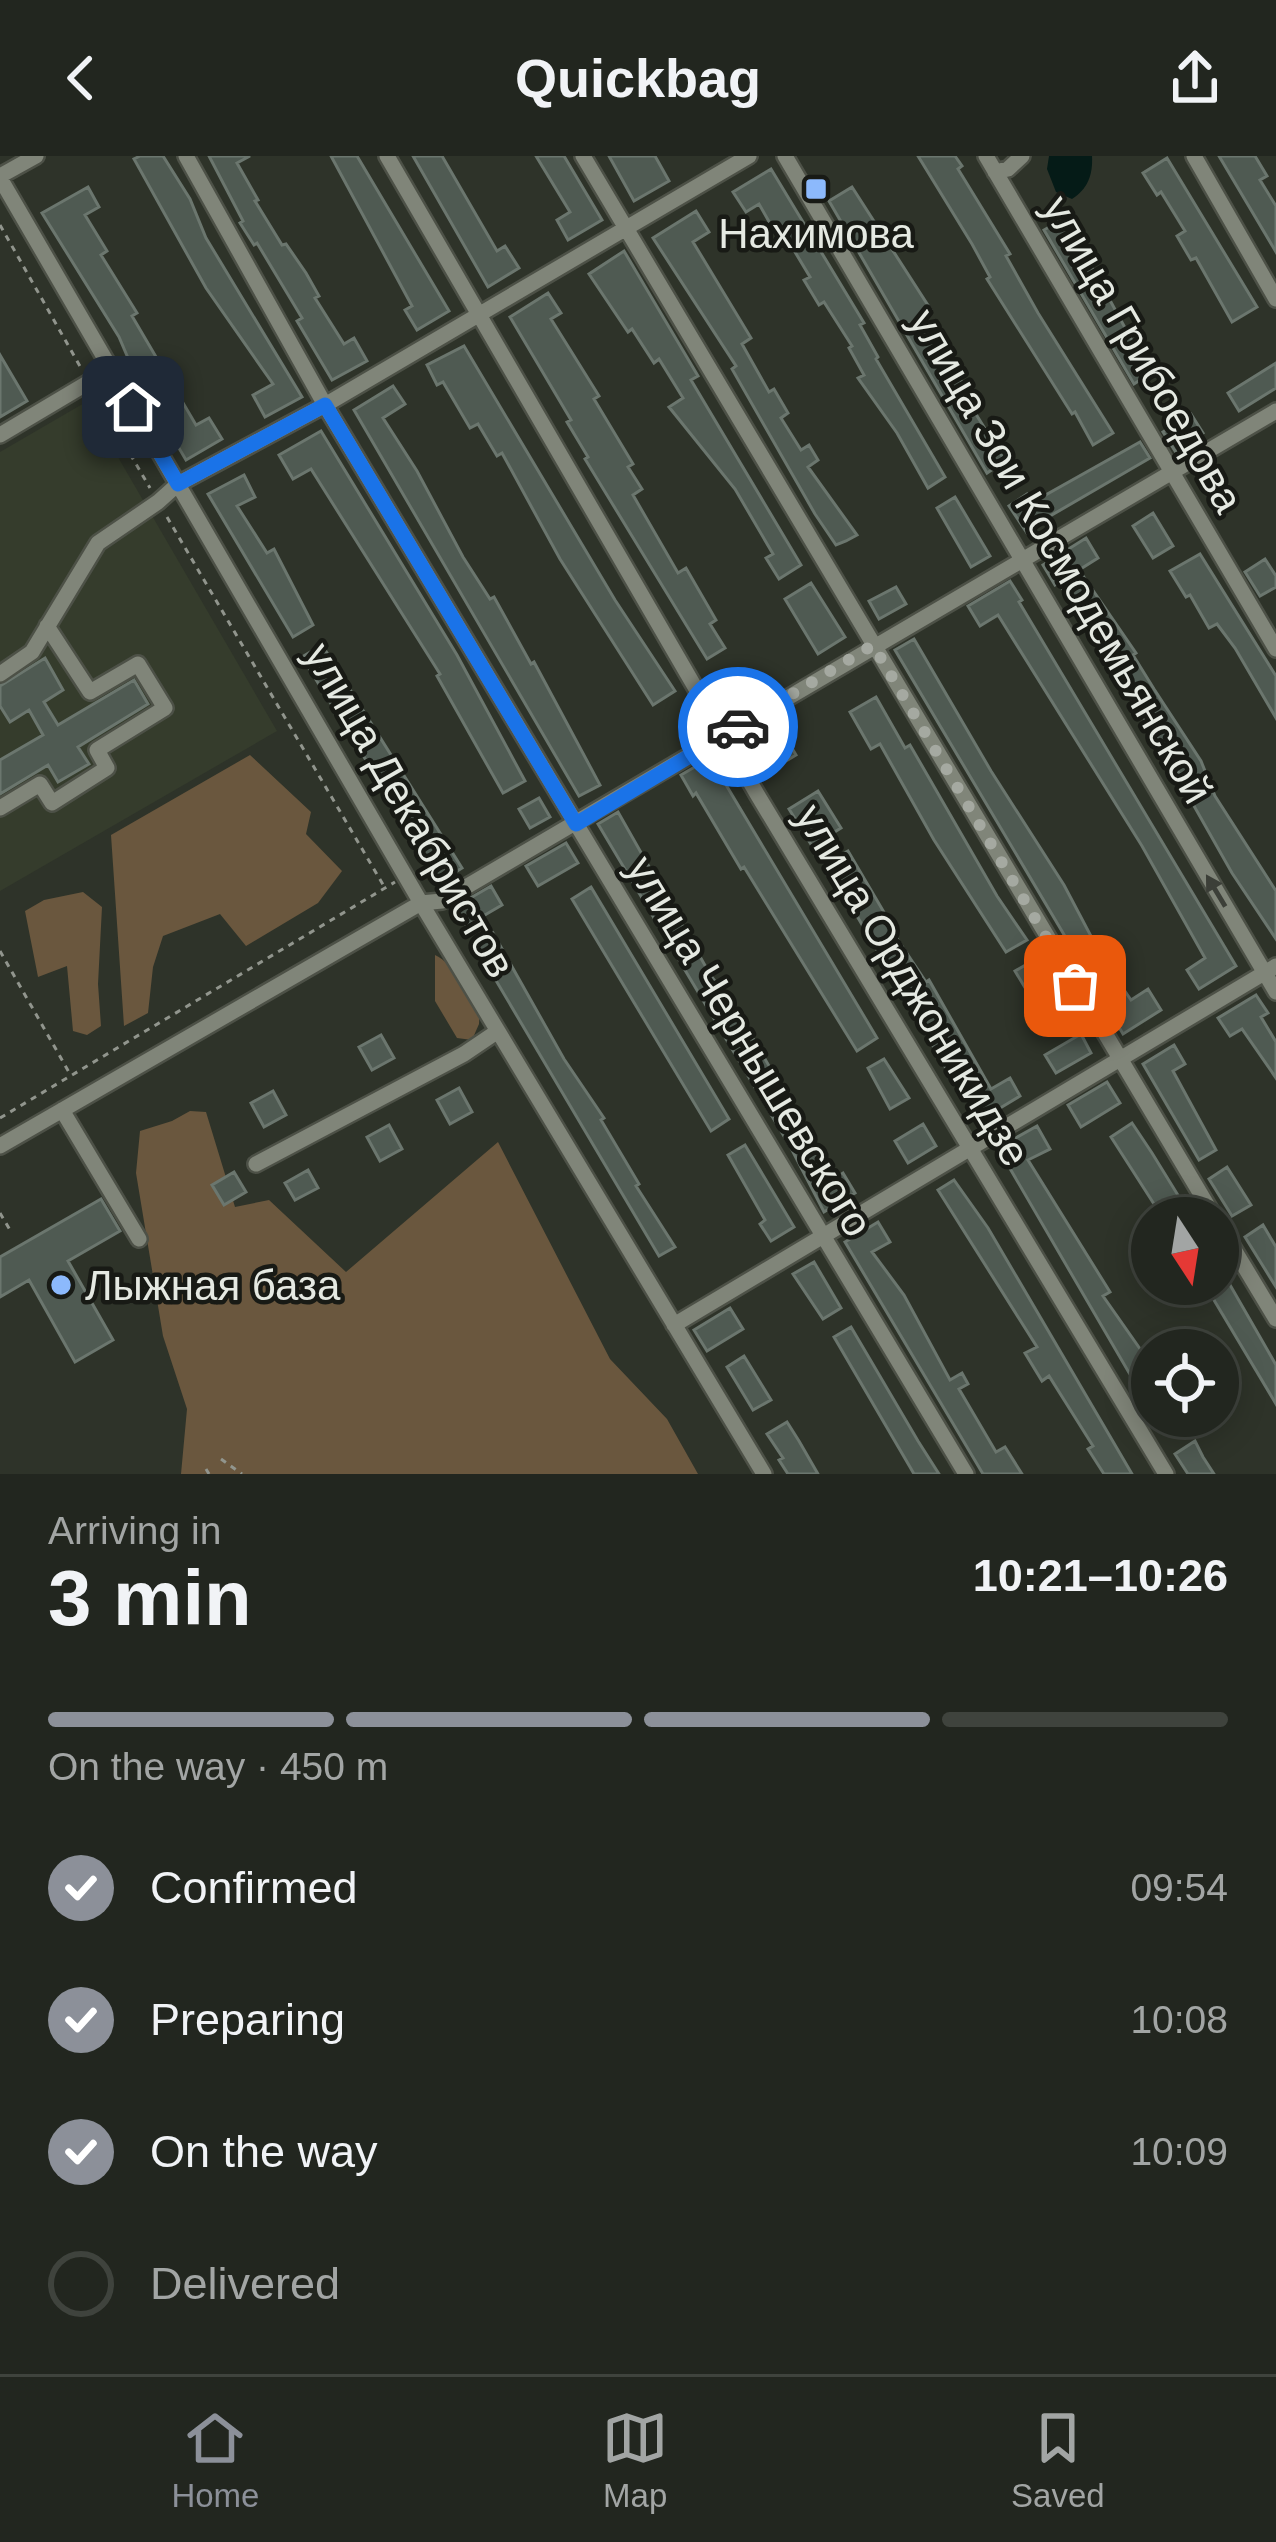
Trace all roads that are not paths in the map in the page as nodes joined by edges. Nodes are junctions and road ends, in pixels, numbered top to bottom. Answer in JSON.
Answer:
{"nodes":[{"id":1,"x":36,"y":156,"type":"edge"},
{"id":2,"x":186,"y":156,"type":"edge"},
{"id":3,"x":386,"y":156,"type":"edge"},
{"id":4,"x":583,"y":156,"type":"edge"},
{"id":5,"x":749,"y":156,"type":"edge"},
{"id":6,"x":784,"y":156,"type":"edge"},
{"id":7,"x":986,"y":156,"type":"edge"},
{"id":8,"x":1022,"y":156,"type":"edge"},
{"id":9,"x":1194,"y":156,"type":"edge"},
{"id":10,"x":995,"y":172,"type":"junction"},
{"id":11,"x":0,"y":177,"type":"edge"},
{"id":12,"x":625,"y":230,"type":"junction"},
{"id":13,"x":1276,"y":299,"type":"edge"},
{"id":14,"x":477,"y":316,"type":"junction"},
{"id":15,"x":111,"y":369,"type":"junction"},
{"id":16,"x":325,"y":405,"type":"junction"},
{"id":17,"x":1276,"y":411,"type":"edge"},
{"id":18,"x":0,"y":435,"type":"edge"},
{"id":19,"x":1170,"y":474,"type":"junction"},
{"id":20,"x":178,"y":484,"type":"junction"},
{"id":21,"x":1021,"y":559,"type":"junction"},
{"id":22,"x":46,"y":626,"type":"junction"},
{"id":23,"x":873,"y":645,"type":"junction"},
{"id":24,"x":1276,"y":649,"type":"edge"},
{"id":25,"x":0,"y":674,"type":"edge"},
{"id":26,"x":723,"y":736,"type":"junction"},
{"id":27,"x":0,"y":808,"type":"edge"},
{"id":28,"x":576,"y":824,"type":"junction"},
{"id":29,"x":422,"y":903,"type":"junction"},
{"id":30,"x":1270,"y":970,"type":"edge"},
{"id":31,"x":1276,"y":992,"type":"edge"},
{"id":32,"x":498,"y":1031,"type":"junction"},
{"id":33,"x":1120,"y":1062,"type":"junction"},
{"id":34,"x":62,"y":1109,"type":"junction"},
{"id":35,"x":0,"y":1147,"type":"edge"},
{"id":36,"x":968,"y":1148,"type":"junction"},
{"id":37,"x":256,"y":1164,"type":"dead end"},
{"id":38,"x":1202,"y":1197,"type":"edge"},
{"id":39,"x":821,"y":1236,"type":"junction"},
{"id":40,"x":139,"y":1239,"type":"dead end"},
{"id":41,"x":1239,"y":1259,"type":"edge"},
{"id":42,"x":1276,"y":1319,"type":"edge"},
{"id":43,"x":674,"y":1325,"type":"junction"},
{"id":44,"x":764,"y":1474,"type":"edge"},
{"id":45,"x":966,"y":1474,"type":"edge"},
{"id":46,"x":1166,"y":1474,"type":"edge"}],
"edges":[{"from":1,"to":11,"type":"street"},
{"from":2,"to":16,"type":"street","name":"улица Чернышевского"},
{"from":3,"to":14,"type":"street","name":"улица Орджоникидзе"},
{"from":4,"to":12,"type":"street"},
{"from":5,"to":12,"type":"street"},
{"from":6,"to":21,"type":"street","name":"улица Зои Космодемьянской"},
{"from":7,"to":10,"type":"street","name":"улица Грибоедова"},
{"from":8,"to":10,"type":"street"},
{"from":9,"to":13,"type":"street"},
{"from":10,"to":19,"type":"street","name":"улица Грибоедова"},
{"from":11,"to":15,"type":"street","name":"улица Декабристов"},
{"from":12,"to":14,"type":"street"},
{"from":12,"to":23,"type":"street"},
{"from":14,"to":16,"type":"street"},
{"from":14,"to":26,"type":"street","name":"улица Орджоникидзе"},
{"from":15,"to":18,"type":"street"},
{"from":15,"to":20,"type":"street","name":"улица Декабристов"},
{"from":16,"to":20,"type":"street"},
{"from":16,"to":28,"type":"street","name":"улица Чернышевского"},
{"from":17,"to":19,"type":"street"},
{"from":19,"to":21,"type":"street"},
{"from":19,"to":24,"type":"street","name":"улица Грибоедова"},
{"from":20,"to":22,"type":"street"},
{"from":20,"to":29,"type":"street","name":"улица Декабристов"},
{"from":21,"to":23,"type":"street"},
{"from":30,"to":21,"type":"street","name":"улица Зои Космодемьянской","one_way":true},
{"from":22,"to":25,"type":"street"},
{"from":22,"to":27,"type":"street"},
{"from":23,"to":26,"type":"street"},
{"from":23,"to":33,"type":"street"},
{"from":26,"to":28,"type":"street"},
{"from":26,"to":36,"type":"street","name":"улица Орджоникидзе"},
{"from":28,"to":29,"type":"street"},
{"from":28,"to":39,"type":"street","name":"улица Чернышевского"},
{"from":29,"to":32,"type":"street","name":"улица Декабристов"},
{"from":29,"to":34,"type":"street"},
{"from":30,"to":31,"type":"street","name":"улица Зои Космодемьянской"},
{"from":30,"to":33,"type":"street"},
{"from":32,"to":37,"type":"street"},
{"from":32,"to":43,"type":"street","name":"улица Декабристов"},
{"from":33,"to":36,"type":"street"},
{"from":33,"to":38,"type":"street"},
{"from":34,"to":35,"type":"street"},
{"from":34,"to":40,"type":"street"},
{"from":36,"to":39,"type":"street"},
{"from":36,"to":46,"type":"street","name":"улица Орджоникидзе"},
{"from":39,"to":43,"type":"street"},
{"from":39,"to":45,"type":"street","name":"улица Чернышевского"},
{"from":41,"to":42,"type":"street"},
{"from":43,"to":44,"type":"street","name":"улица Декабристов"}]}
